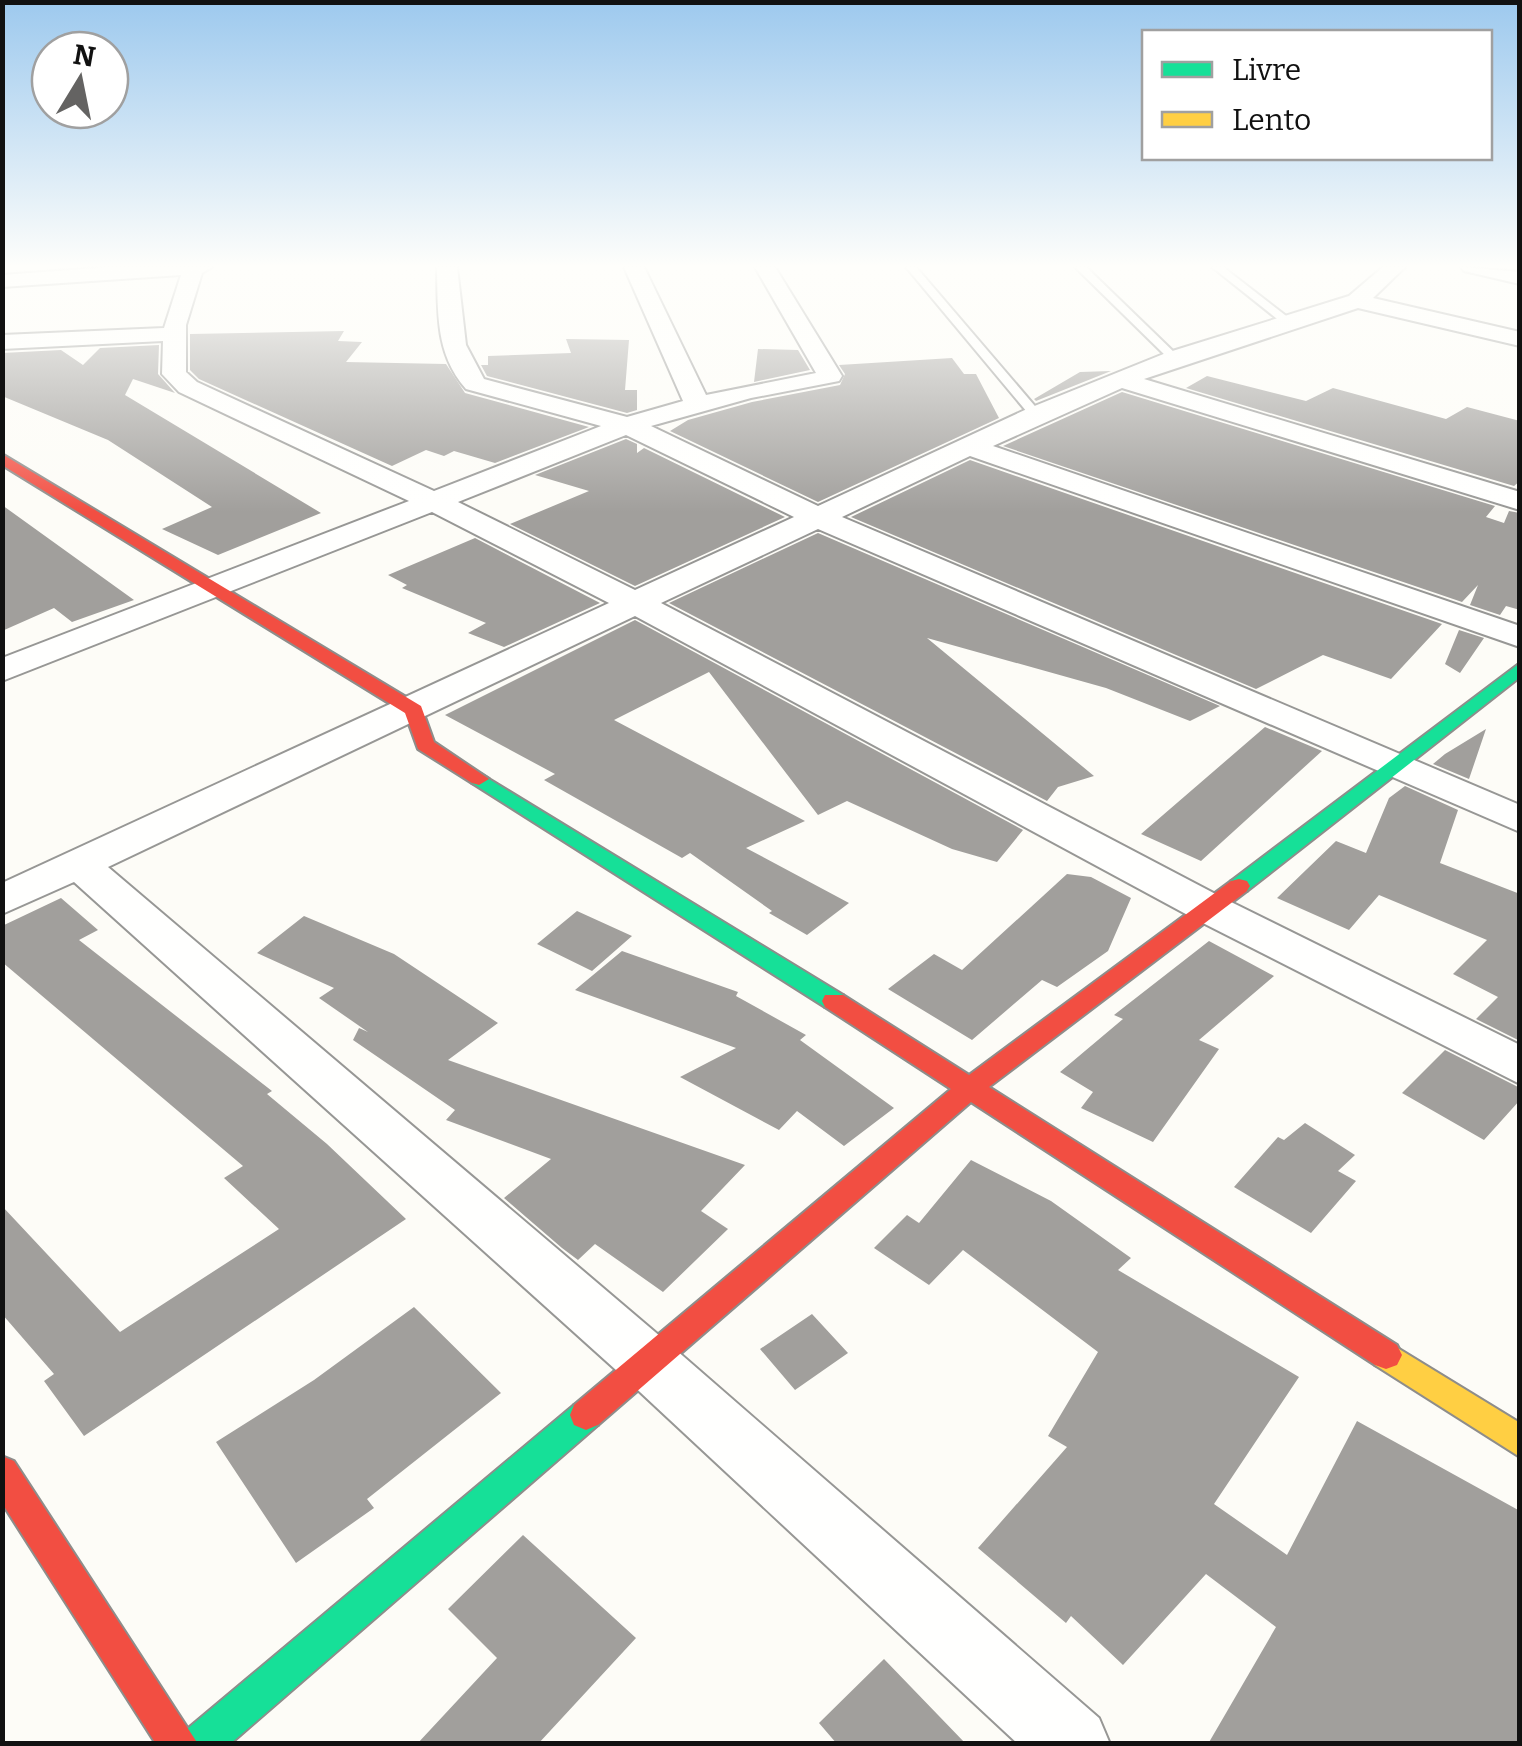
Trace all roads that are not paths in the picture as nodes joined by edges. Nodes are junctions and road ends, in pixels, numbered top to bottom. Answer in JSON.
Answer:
{"nodes":[{"id":1,"x":175,"y":348,"type":"edge"},
{"id":2,"x":455,"y":348,"type":"edge"},
{"id":3,"x":672,"y":348,"type":"edge"},
{"id":4,"x":814,"y":348,"type":"edge"},
{"id":5,"x":980,"y":348,"type":"edge"},
{"id":6,"x":1164,"y":348,"type":"edge"},
{"id":7,"x":1206,"y":348,"type":"edge"},
{"id":8,"x":1174,"y":358,"type":"junction"},
{"id":9,"x":1122,"y":380,"type":"junction"},
{"id":10,"x":698,"y":405,"type":"junction"},
{"id":11,"x":1036,"y":415,"type":"junction"},
{"id":12,"x":627,"y":425,"type":"junction"},
{"id":13,"x":973,"y":448,"type":"junction"},
{"id":14,"x":2,"y":458,"type":"edge"},
{"id":15,"x":1520,"y":501,"type":"edge"},
{"id":16,"x":437,"y":502,"type":"junction"},
{"id":17,"x":820,"y":519,"type":"junction"},
{"id":18,"x":218,"y":586,"type":"junction"},
{"id":19,"x":639,"y":605,"type":"junction"},
{"id":20,"x":1520,"y":637,"type":"edge"},
{"id":21,"x":1520,"y":668,"type":"edge"},
{"id":22,"x":2,"y":671,"type":"edge"},
{"id":23,"x":414,"y":710,"type":"junction"},
{"id":24,"x":1392,"y":766,"type":"junction"},
{"id":25,"x":1520,"y":820,"type":"edge"},
{"id":26,"x":79,"y":864,"type":"junction"},
{"id":27,"x":2,"y":900,"type":"edge"},
{"id":28,"x":1210,"y":909,"type":"junction"},
{"id":29,"x":1520,"y":1066,"type":"edge"},
{"id":30,"x":971,"y":1087,"type":"junction"},
{"id":31,"x":647,"y":1361,"type":"junction"},
{"id":32,"x":1520,"y":1442,"type":"edge"},
{"id":33,"x":2,"y":1472,"type":"edge"},
{"id":34,"x":179,"y":1744,"type":"edge"},
{"id":35,"x":200,"y":1744,"type":"edge"},
{"id":36,"x":1073,"y":1744,"type":"edge"}],
"edges":[{"from":1,"to":16,"type":"street"},
{"from":2,"to":12,"type":"street"},
{"from":3,"to":10,"type":"street"},
{"from":4,"to":10,"type":"street"},
{"from":5,"to":11,"type":"lane"},
{"from":6,"to":8,"type":"lane"},
{"from":7,"to":8,"type":"street"},
{"from":8,"to":9,"type":"street"},
{"from":9,"to":11,"type":"street"},
{"from":9,"to":15,"type":"street"},
{"from":10,"to":12,"type":"street"},
{"from":11,"to":13,"type":"street"},
{"from":12,"to":16,"type":"street"},
{"from":12,"to":17,"type":"street"},
{"from":13,"to":17,"type":"street"},
{"from":13,"to":20,"type":"street"},
{"from":14,"to":18,"type":"street"},
{"from":16,"to":18,"type":"street"},
{"from":16,"to":19,"type":"street"},
{"from":17,"to":19,"type":"street"},
{"from":17,"to":24,"type":"street"},
{"from":18,"to":22,"type":"street"},
{"from":18,"to":23,"type":"street"},
{"from":19,"to":23,"type":"street"},
{"from":19,"to":28,"type":"street"},
{"from":21,"to":24,"type":"street"},
{"from":23,"to":26,"type":"street"},
{"from":23,"to":30,"type":"street"},
{"from":24,"to":25,"type":"street"},
{"from":24,"to":28,"type":"street"},
{"from":26,"to":27,"type":"street"},
{"from":26,"to":31,"type":"street"},
{"from":28,"to":29,"type":"street"},
{"from":28,"to":30,"type":"street"},
{"from":30,"to":31,"type":"street"},
{"from":30,"to":32,"type":"street"},
{"from":31,"to":35,"type":"street"},
{"from":31,"to":36,"type":"street"},
{"from":33,"to":34,"type":"street"}]}
